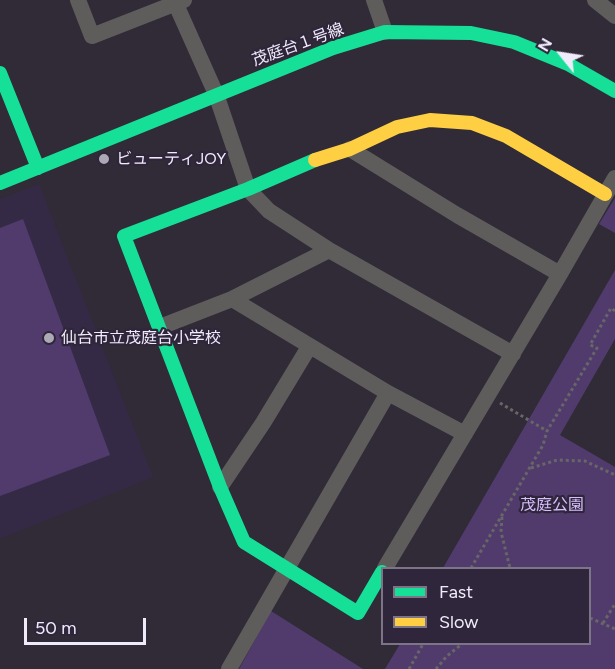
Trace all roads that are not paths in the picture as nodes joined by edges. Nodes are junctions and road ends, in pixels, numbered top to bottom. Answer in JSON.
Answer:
{"nodes":[{"id":1,"x":78,"y":0,"type":"edge"},
{"id":2,"x":374,"y":0,"type":"edge"},
{"id":3,"x":596,"y":0,"type":"edge"},
{"id":4,"x":178,"y":1,"type":"edge"},
{"id":5,"x":615,"y":16,"type":"edge"},
{"id":6,"x":385,"y":32,"type":"junction"},
{"id":7,"x":0,"y":73,"type":"edge"},
{"id":8,"x":615,"y":90,"type":"edge"},
{"id":9,"x":216,"y":94,"type":"junction"},
{"id":10,"x":350,"y":149,"type":"junction"},
{"id":11,"x":38,"y":168,"type":"junction"},
{"id":12,"x":615,"y":178,"type":"edge"},
{"id":13,"x":0,"y":183,"type":"edge"},
{"id":14,"x":248,"y":189,"type":"junction"},
{"id":15,"x":605,"y":194,"type":"junction"},
{"id":16,"x":329,"y":250,"type":"junction"},
{"id":17,"x":560,"y":274,"type":"junction"},
{"id":18,"x":231,"y":299,"type":"junction"},
{"id":19,"x":160,"y":327,"type":"junction"},
{"id":20,"x":309,"y":347,"type":"junction"},
{"id":21,"x":513,"y":354,"type":"junction"},
{"id":22,"x":388,"y":393,"type":"junction"},
{"id":23,"x":465,"y":434,"type":"junction"},
{"id":24,"x":220,"y":488,"type":"junction"},
{"id":25,"x":386,"y":567,"type":"edge"},
{"id":26,"x":285,"y":569,"type":"junction"},
{"id":27,"x":381,"y":575,"type":"edge"},
{"id":28,"x":229,"y":669,"type":"edge"}],
"edges":[{"from":1,"to":4,"type":"street"},
{"from":2,"to":6,"type":"street"},
{"from":3,"to":5,"type":"street"},
{"from":4,"to":9,"type":"street"},
{"from":6,"to":8,"type":"street","name":"茂庭台１号線"},
{"from":6,"to":9,"type":"street","name":"茂庭台１号線"},
{"from":7,"to":11,"type":"street"},
{"from":9,"to":11,"type":"street","name":"茂庭台１号線"},
{"from":9,"to":14,"type":"street"},
{"from":10,"to":14,"type":"street"},
{"from":10,"to":15,"type":"street"},
{"from":10,"to":17,"type":"street"},
{"from":11,"to":13,"type":"street","name":"茂庭台１号線"},
{"from":12,"to":15,"type":"street"},
{"from":14,"to":16,"type":"street"},
{"from":14,"to":19,"type":"street"},
{"from":15,"to":17,"type":"street"},
{"from":16,"to":18,"type":"street"},
{"from":16,"to":21,"type":"street"},
{"from":17,"to":21,"type":"street"},
{"from":18,"to":19,"type":"street"},
{"from":18,"to":20,"type":"street"},
{"from":19,"to":24,"type":"street"},
{"from":20,"to":22,"type":"street"},
{"from":20,"to":24,"type":"street"},
{"from":21,"to":23,"type":"street"},
{"from":22,"to":23,"type":"street"},
{"from":22,"to":26,"type":"street"},
{"from":23,"to":25,"type":"street"},
{"from":24,"to":26,"type":"street"},
{"from":26,"to":27,"type":"street"},
{"from":26,"to":28,"type":"street"}]}
